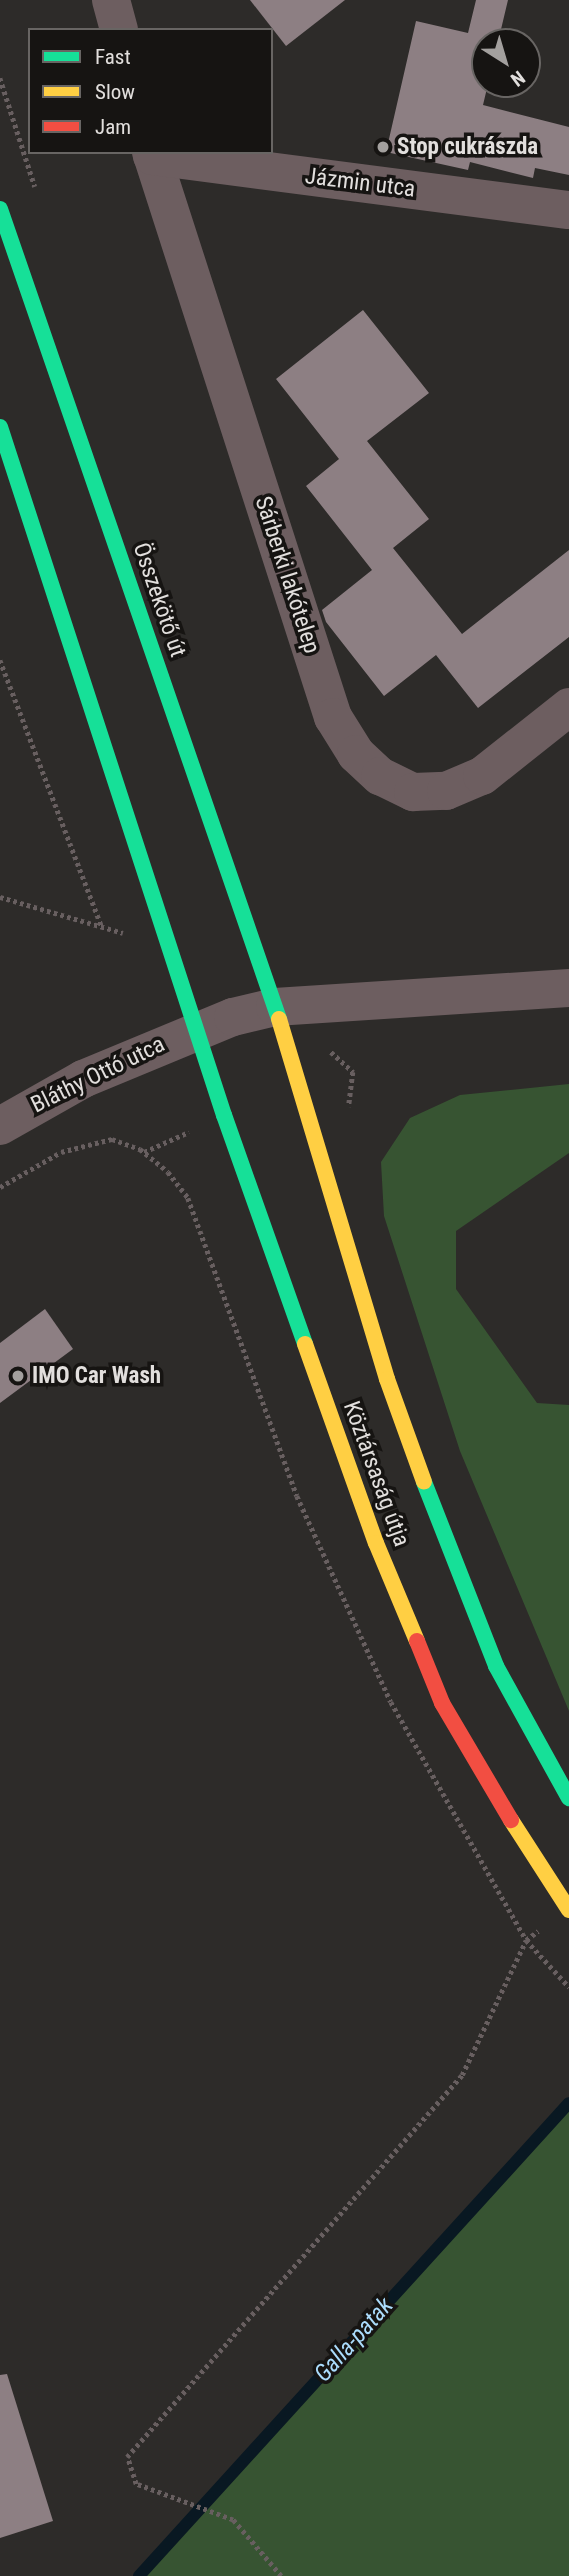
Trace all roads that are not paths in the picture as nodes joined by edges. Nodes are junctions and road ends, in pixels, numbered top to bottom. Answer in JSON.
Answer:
{"nodes":[{"id":1,"x":111,"y":0,"type":"edge"},
{"id":2,"x":118,"y":28,"type":"edge"},
{"id":3,"x":151,"y":154,"type":"edge"},
{"id":4,"x":0,"y":209,"type":"edge"},
{"id":5,"x":569,"y":210,"type":"edge"},
{"id":6,"x":0,"y":427,"type":"edge"},
{"id":7,"x":569,"y":707,"type":"edge"},
{"id":8,"x":569,"y":988,"type":"edge"},
{"id":9,"x":275,"y":1007,"type":"junction"},
{"id":10,"x":199,"y":1028,"type":"junction"},
{"id":11,"x":0,"y":1126,"type":"edge"},
{"id":12,"x":569,"y":1798,"type":"edge"},
{"id":13,"x":568,"y":1909,"type":"edge"}],
"edges":[{"from":1,"to":2,"type":"street"},
{"from":3,"to":5,"type":"street","name":"Jázmin utca"},
{"from":3,"to":7,"type":"street","name":"Sárberki lakótelep"},
{"from":4,"to":9,"type":"street","name":"Összekötő út"},
{"from":6,"to":10,"type":"street"},
{"from":8,"to":9,"type":"street","name":"Bláthy Ottó utca"},
{"from":9,"to":10,"type":"street","name":"Bláthy Ottó utca"},
{"from":9,"to":12,"type":"street","name":"Köztársaság útja"},
{"from":10,"to":11,"type":"street","name":"Bláthy Ottó utca"},
{"from":10,"to":13,"type":"street","name":"Köztársaság útja"}]}
